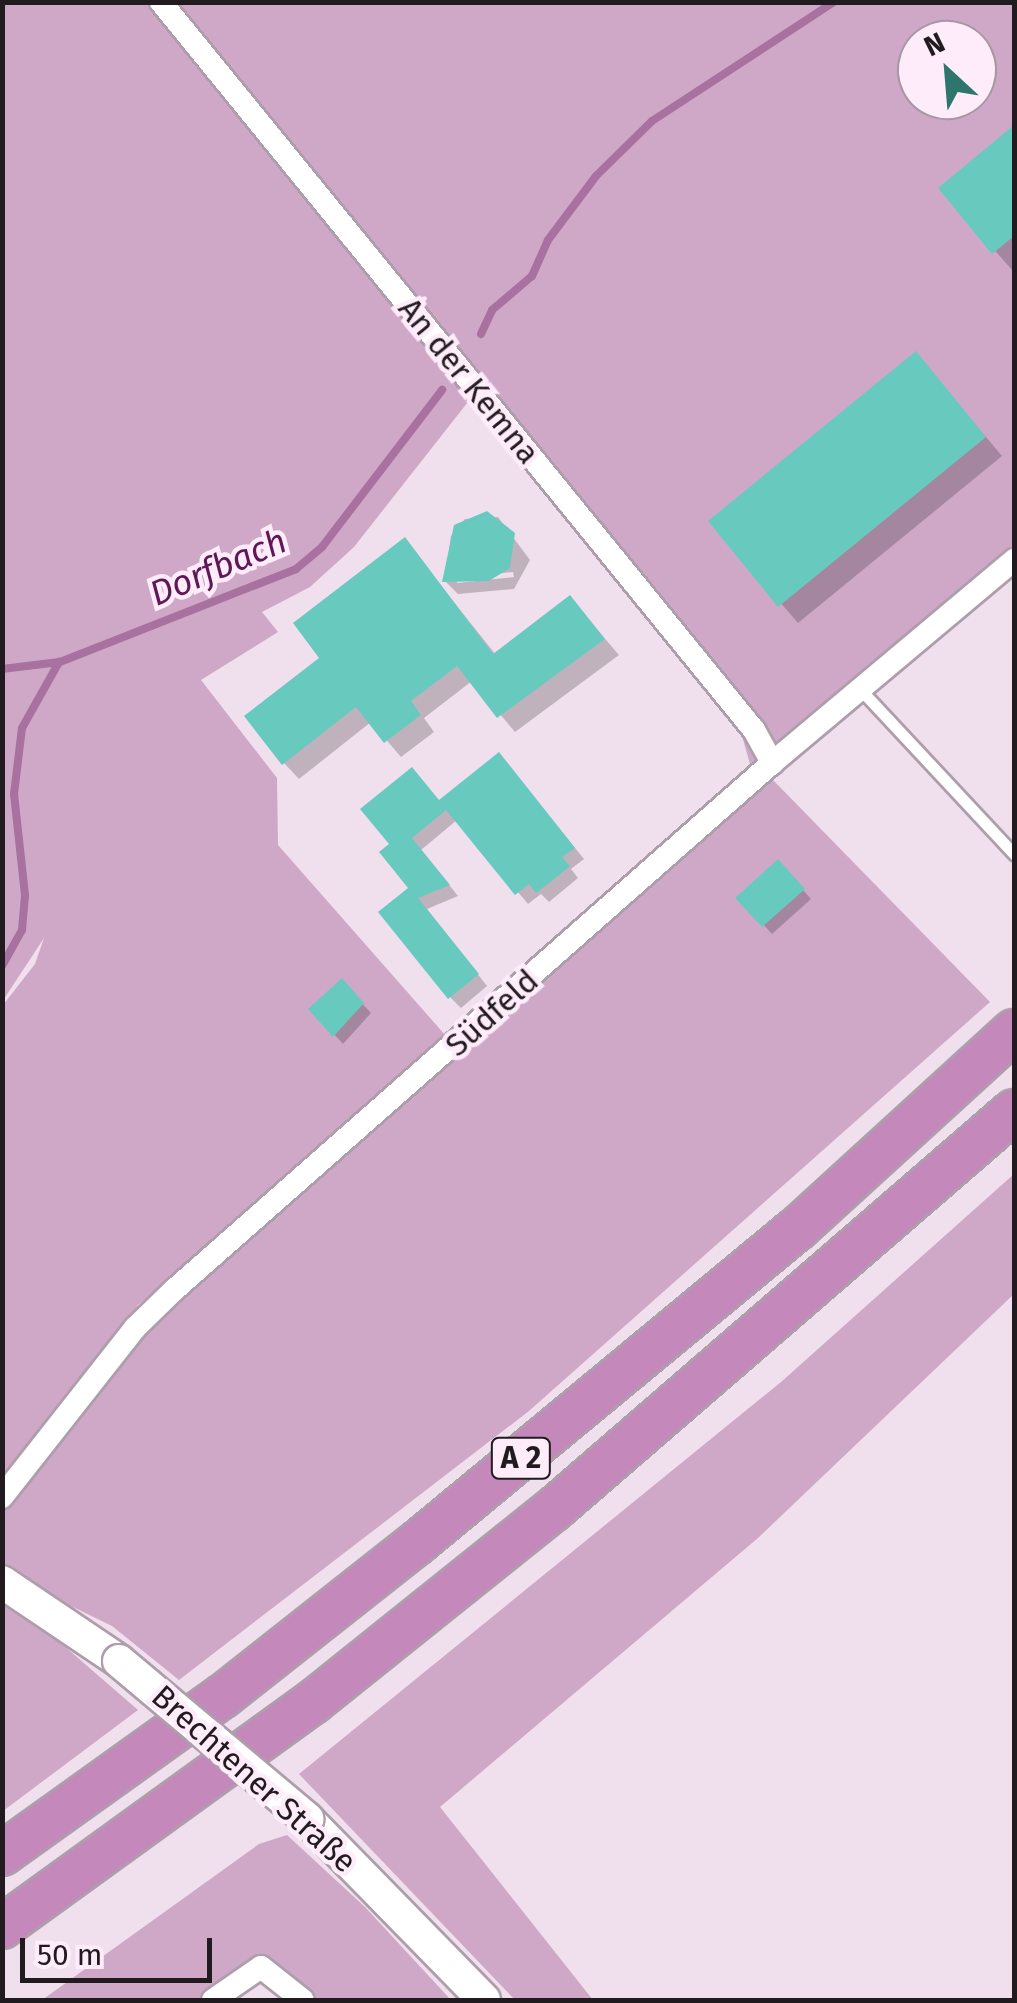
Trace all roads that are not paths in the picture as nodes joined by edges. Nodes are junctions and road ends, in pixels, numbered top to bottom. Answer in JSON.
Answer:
{"nodes":[{"id":1,"x":161,"y":2,"type":"edge"},
{"id":2,"x":1014,"y":560,"type":"edge"},
{"id":3,"x":860,"y":689,"type":"junction"},
{"id":4,"x":772,"y":763,"type":"junction"},
{"id":5,"x":1014,"y":854,"type":"edge"},
{"id":6,"x":1014,"y":1031,"type":"edge"},
{"id":7,"x":1014,"y":1111,"type":"edge"},
{"id":8,"x":2,"y":1497,"type":"edge"},
{"id":9,"x":2,"y":1582,"type":"edge"},
{"id":10,"x":2,"y":1854,"type":"edge"},
{"id":11,"x":2,"y":1927,"type":"edge"},
{"id":12,"x":213,"y":2000,"type":"edge"},
{"id":13,"x":303,"y":2000,"type":"edge"},
{"id":14,"x":484,"y":2000,"type":"edge"}],
"edges":[{"from":1,"to":4,"type":"street","name":"An der Kemna"},
{"from":2,"to":3,"type":"street","name":"Südfeld"},
{"from":3,"to":4,"type":"street","name":"Südfeld"},
{"from":3,"to":5,"type":"lane"},
{"from":4,"to":8,"type":"street","name":"Südfeld"},
{"from":6,"to":10,"type":"highway","number":"A 2"},
{"from":7,"to":11,"type":"highway","number":"A 2"},
{"from":9,"to":14,"type":"street","name":"Brechtener Straße","bridge":true},
{"from":12,"to":13,"type":"street"}]}
